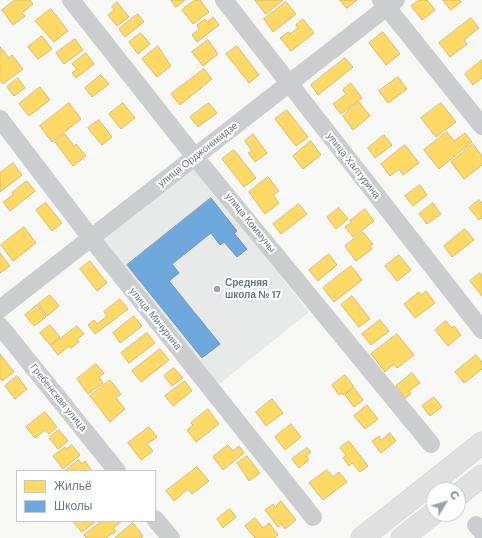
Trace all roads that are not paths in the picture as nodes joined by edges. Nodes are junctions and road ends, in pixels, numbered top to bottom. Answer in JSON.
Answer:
{"nodes":[{"id":1,"x":71,"y":0,"type":"edge"},
{"id":2,"x":224,"y":0,"type":"edge"},
{"id":3,"x":388,"y":2,"type":"edge"},
{"id":4,"x":288,"y":84,"type":"junction"},
{"id":5,"x":0,"y":119,"type":"edge"},
{"id":6,"x":482,"y":126,"type":"edge"},
{"id":7,"x":195,"y":157,"type":"junction"},
{"id":8,"x":91,"y":238,"type":"junction"},
{"id":9,"x":0,"y":309,"type":"edge"},
{"id":10,"x":0,"y":326,"type":"edge"},
{"id":11,"x":482,"y":330,"type":"edge"},
{"id":12,"x":482,"y":443,"type":"edge"},
{"id":13,"x":431,"y":444,"type":"dead end"},
{"id":14,"x":116,"y":470,"type":"edge"},
{"id":15,"x":482,"y":476,"type":"edge"},
{"id":16,"x":466,"y":488,"type":"edge"},
{"id":17,"x":313,"y":517,"type":"dead end"},
{"id":18,"x":426,"y":519,"type":"edge"},
{"id":19,"x":156,"y":520,"type":"edge"},
{"id":20,"x":170,"y":538,"type":"edge"},
{"id":21,"x":362,"y":538,"type":"edge"},
{"id":22,"x":402,"y":538,"type":"edge"}],
"edges":[{"from":1,"to":7,"type":"street","name":"улица Коммуны"},
{"from":2,"to":4,"type":"street","name":"улица Халтурина"},
{"from":3,"to":4,"type":"street","name":"улица Орджоникидзе"},
{"from":3,"to":6,"type":"street"},
{"from":4,"to":7,"type":"street","name":"улица Орджоникидзе"},
{"from":4,"to":11,"type":"street","name":"улица Халтурина"},
{"from":5,"to":8,"type":"street","name":"улица Мичурина"},
{"from":7,"to":8,"type":"street","name":"улица Орджоникидзе"},
{"from":7,"to":13,"type":"street","name":"улица Коммуны"},
{"from":8,"to":9,"type":"street","name":"улица Орджоникидзе"},
{"from":8,"to":17,"type":"street","name":"улица Мичурина"},
{"from":10,"to":14,"type":"street","name":"Гребенская улица"},
{"from":12,"to":21,"type":"main road"},
{"from":15,"to":16,"type":"main road"},
{"from":18,"to":22,"type":"main road"},
{"from":19,"to":20,"type":"street"}]}
